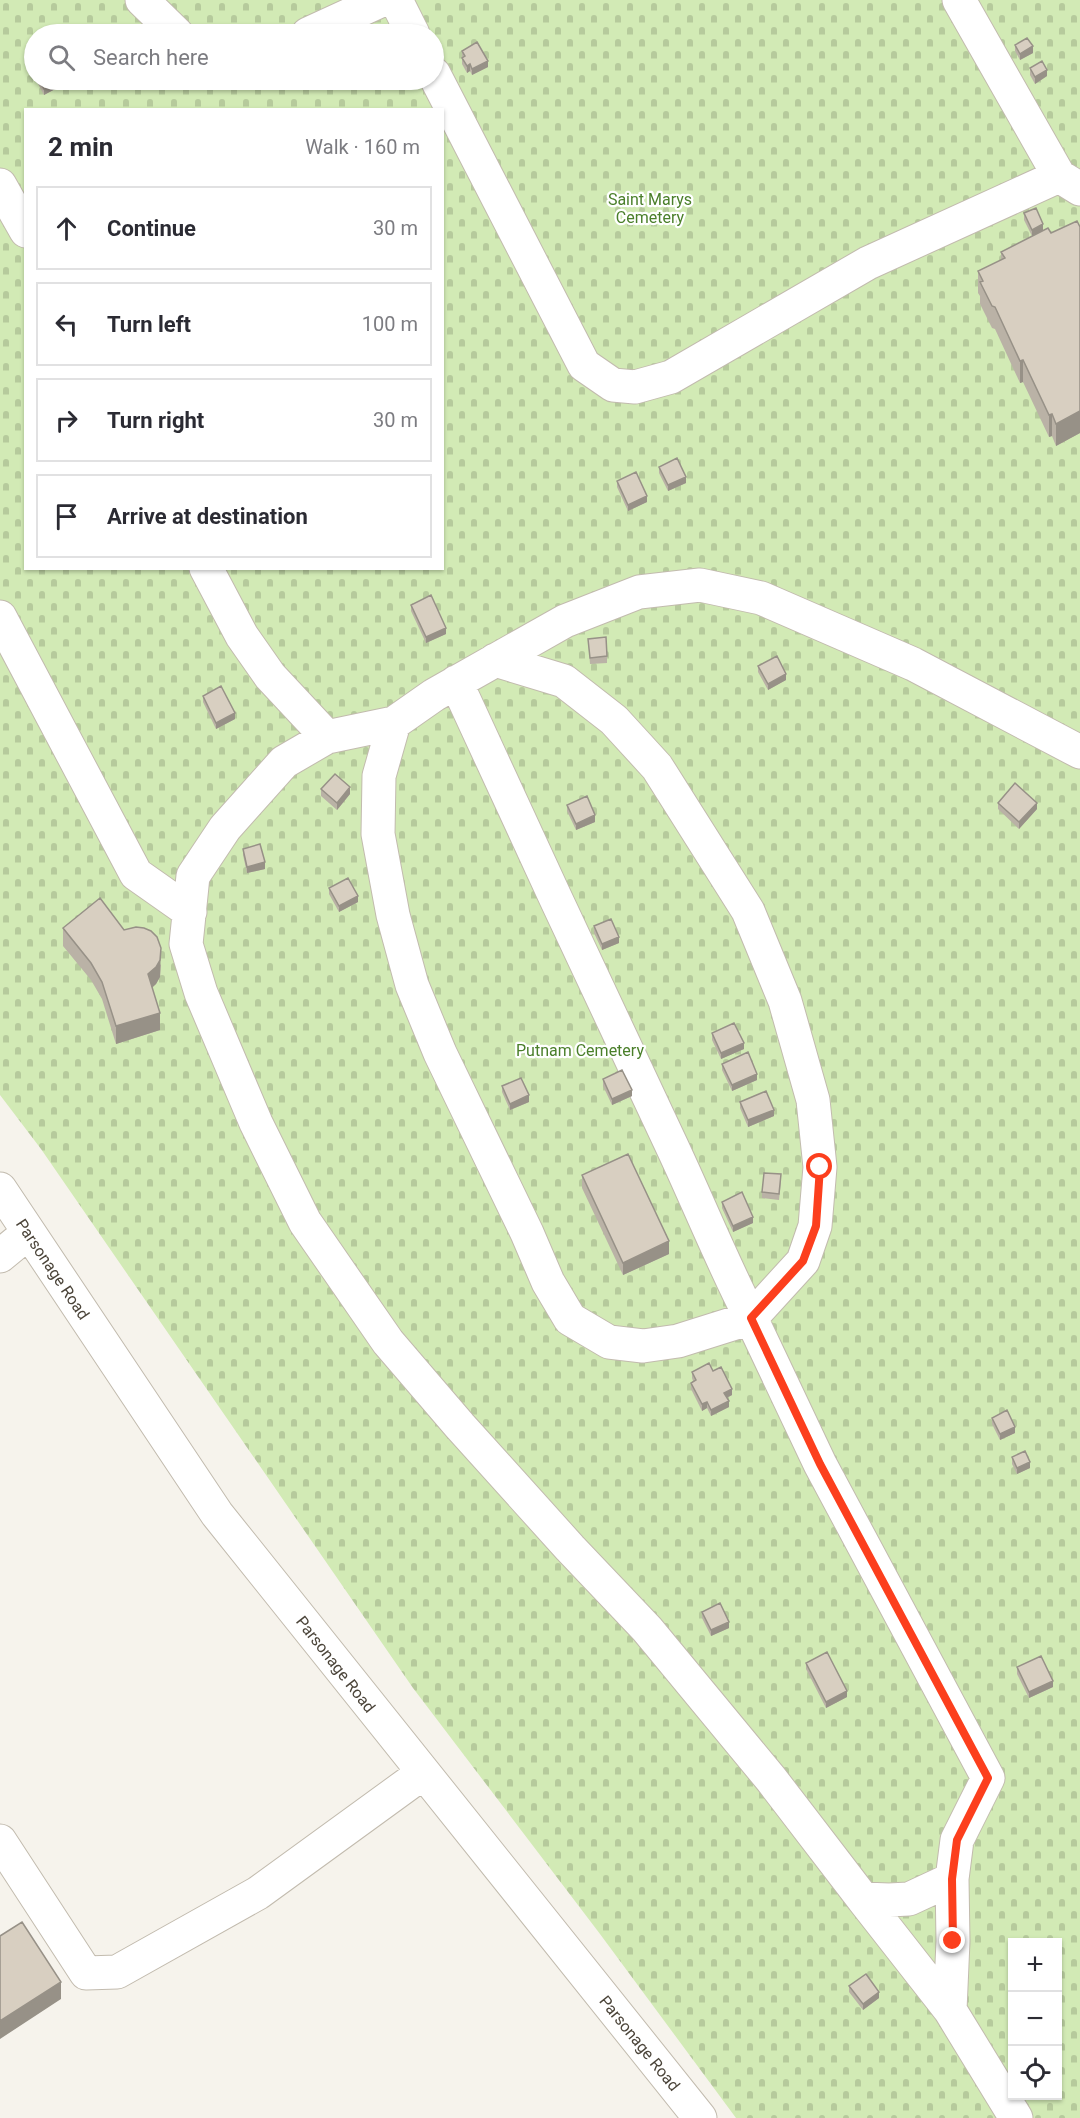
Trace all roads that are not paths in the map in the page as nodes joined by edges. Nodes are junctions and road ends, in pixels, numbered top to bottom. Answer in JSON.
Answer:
{"nodes":[{"id":1,"x":142,"y":0,"type":"edge"},
{"id":2,"x":382,"y":0,"type":"edge"},
{"id":3,"x":396,"y":0,"type":"edge"},
{"id":4,"x":959,"y":0,"type":"edge"},
{"id":5,"x":167,"y":24,"type":"edge"},
{"id":6,"x":330,"y":24,"type":"edge"},
{"id":7,"x":408,"y":24,"type":"edge"},
{"id":8,"x":442,"y":90,"type":"edge"},
{"id":9,"x":1070,"y":182,"type":"edge"},
{"id":10,"x":0,"y":185,"type":"edge"},
{"id":11,"x":24,"y":227,"type":"edge"},
{"id":12,"x":207,"y":570,"type":"edge"},
{"id":13,"x":0,"y":617,"type":"edge"},
{"id":14,"x":495,"y":660,"type":"junction"},
{"id":15,"x":456,"y":682,"type":"junction"},
{"id":16,"x":394,"y":723,"type":"junction"},
{"id":17,"x":327,"y":737,"type":"junction"},
{"id":18,"x":1080,"y":752,"type":"edge"},
{"id":19,"x":190,"y":912,"type":"junction"},
{"id":20,"x":0,"y":1189,"type":"edge"},
{"id":21,"x":28,"y":1233,"type":"junction"},
{"id":22,"x":0,"y":1256,"type":"edge"},
{"id":23,"x":751,"y":1318,"type":"junction"},
{"id":24,"x":423,"y":1773,"type":"junction"},
{"id":25,"x":0,"y":1841,"type":"edge"},
{"id":26,"x":952,"y":1879,"type":"junction"},
{"id":27,"x":863,"y":1899,"type":"junction"},
{"id":28,"x":950,"y":2010,"type":"junction"},
{"id":29,"x":700,"y":2118,"type":"edge"},
{"id":30,"x":1016,"y":2118,"type":"edge"}],
"edges":[{"from":1,"to":5,"type":"street"},
{"from":2,"to":6,"type":"street"},
{"from":3,"to":7,"type":"street"},
{"from":4,"to":9,"type":"street"},
{"from":8,"to":9,"type":"street"},
{"from":10,"to":11,"type":"street"},
{"from":12,"to":17,"type":"street"},
{"from":13,"to":19,"type":"street"},
{"from":14,"to":15,"type":"street"},
{"from":14,"to":18,"type":"street"},
{"from":14,"to":23,"type":"street"},
{"from":15,"to":16,"type":"street"},
{"from":15,"to":23,"type":"street"},
{"from":16,"to":17,"type":"street"},
{"from":16,"to":23,"type":"street"},
{"from":17,"to":19,"type":"street"},
{"from":19,"to":27,"type":"street"},
{"from":20,"to":21,"type":"street","name":"Parsonage Road"},
{"from":21,"to":22,"type":"street"},
{"from":21,"to":24,"type":"street","name":"Parsonage Road"},
{"from":23,"to":26,"type":"street"},
{"from":24,"to":25,"type":"street"},
{"from":24,"to":29,"type":"street","name":"Parsonage Road"},
{"from":26,"to":27,"type":"street"},
{"from":26,"to":28,"type":"street"},
{"from":27,"to":28,"type":"street"},
{"from":28,"to":30,"type":"street"}]}
